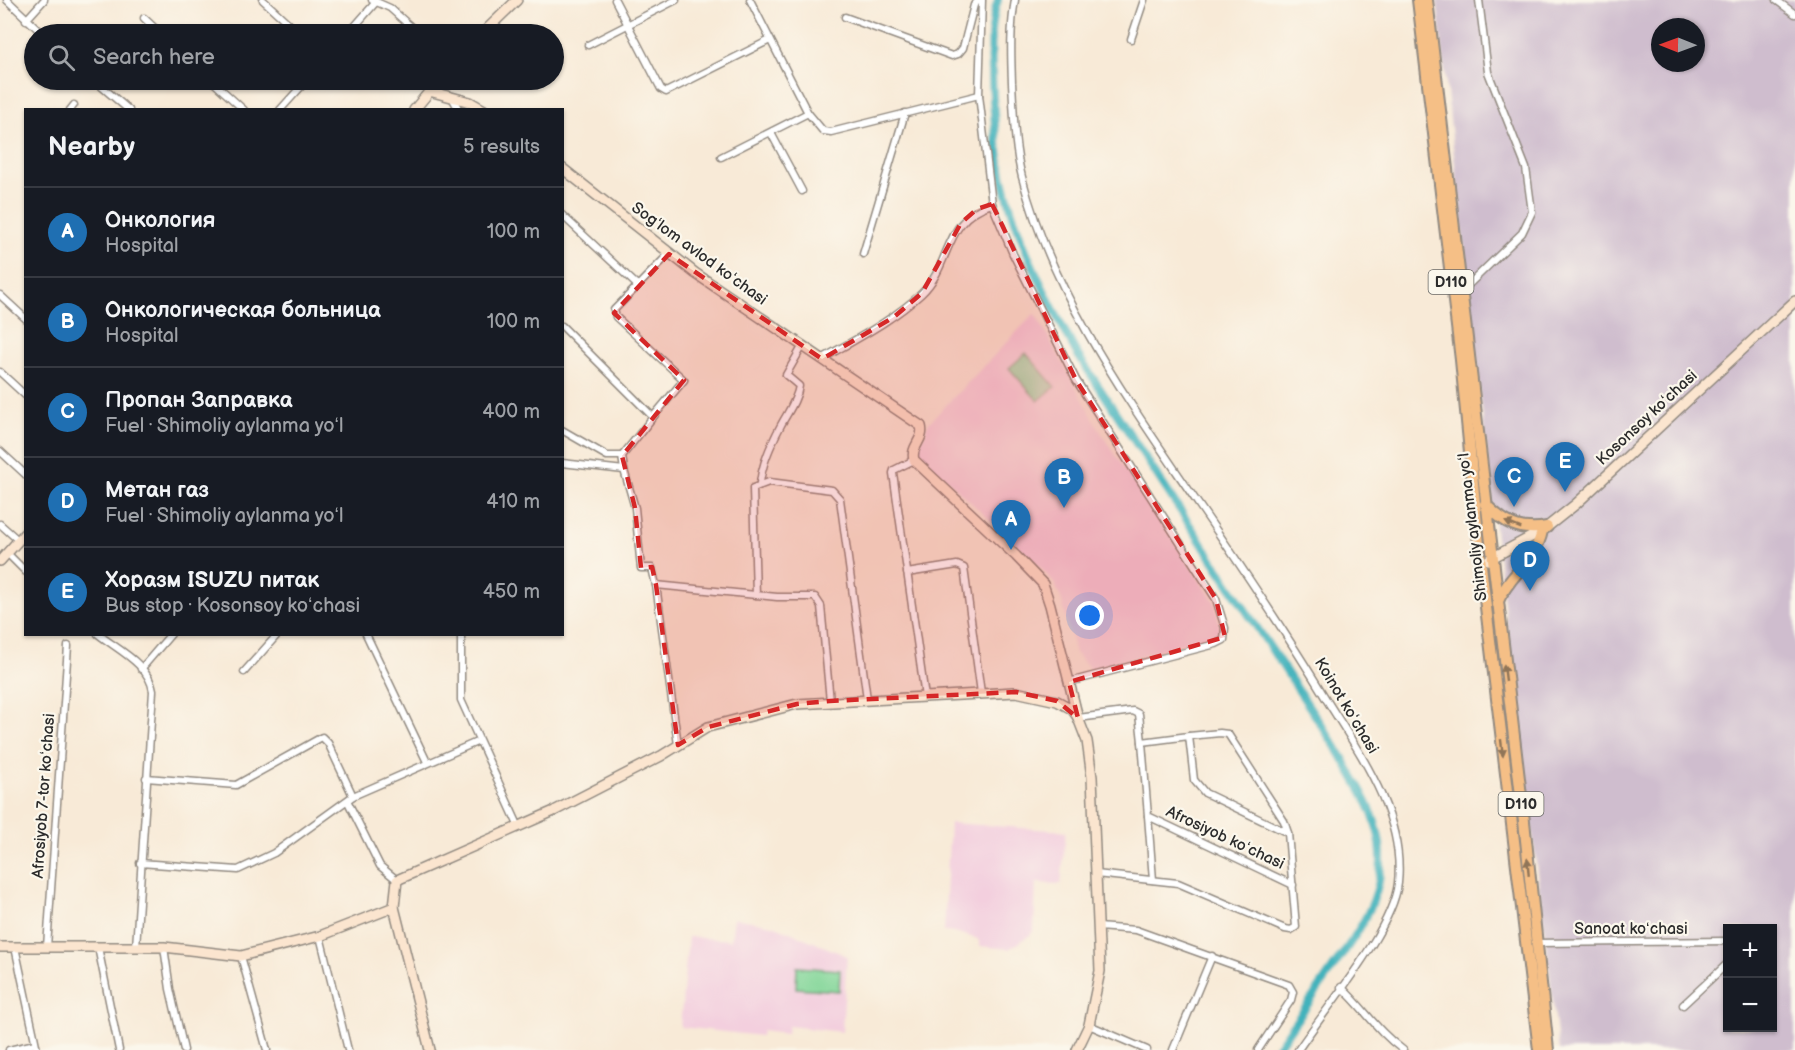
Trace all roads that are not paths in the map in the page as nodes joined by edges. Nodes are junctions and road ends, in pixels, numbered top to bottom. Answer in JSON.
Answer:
{"nodes":[{"id":1,"x":7,"y":0,"type":"edge"},
{"id":2,"x":44,"y":0,"type":"edge"},
{"id":3,"x":263,"y":0,"type":"edge"},
{"id":4,"x":517,"y":0,"type":"edge"},
{"id":5,"x":615,"y":0,"type":"edge"},
{"id":6,"x":676,"y":0,"type":"edge"},
{"id":7,"x":750,"y":0,"type":"edge"},
{"id":8,"x":981,"y":0,"type":"edge"},
{"id":9,"x":1015,"y":0,"type":"edge"},
{"id":10,"x":1144,"y":0,"type":"edge"},
{"id":11,"x":1479,"y":0,"type":"edge"},
{"id":12,"x":1776,"y":0,"type":"edge"},
{"id":13,"x":374,"y":1,"type":"edge"},
{"id":14,"x":1423,"y":1,"type":"edge"},
{"id":15,"x":1795,"y":14,"type":"edge"},
{"id":16,"x":845,"y":17,"type":"dead end"},
{"id":17,"x":144,"y":18,"type":"dead end"},
{"id":18,"x":26,"y":20,"type":"junction"},
{"id":19,"x":31,"y":24,"type":"edge"},
{"id":20,"x":150,"y":24,"type":"edge"},
{"id":21,"x":289,"y":24,"type":"edge"},
{"id":22,"x":356,"y":24,"type":"edge"},
{"id":23,"x":408,"y":24,"type":"edge"},
{"id":24,"x":492,"y":24,"type":"edge"},
{"id":25,"x":628,"y":25,"type":"junction"},
{"id":26,"x":1131,"y":39,"type":"dead end"},
{"id":27,"x":770,"y":40,"type":"junction"},
{"id":28,"x":588,"y":45,"type":"dead end"},
{"id":29,"x":106,"y":90,"type":"edge"},
{"id":30,"x":222,"y":90,"type":"edge"},
{"id":31,"x":299,"y":90,"type":"edge"},
{"id":32,"x":429,"y":91,"type":"joint"},
{"id":33,"x":979,"y":95,"type":"junction"},
{"id":34,"x":453,"y":99,"type":"junction"},
{"id":35,"x":127,"y":108,"type":"edge"},
{"id":36,"x":242,"y":108,"type":"edge"},
{"id":37,"x":282,"y":108,"type":"edge"},
{"id":38,"x":416,"y":108,"type":"edge"},
{"id":39,"x":458,"y":108,"type":"edge"},
{"id":40,"x":480,"y":108,"type":"edge"},
{"id":41,"x":808,"y":113,"type":"junction"},
{"id":42,"x":905,"y":113,"type":"junction"},
{"id":43,"x":771,"y":132,"type":"junction"},
{"id":44,"x":721,"y":157,"type":"dead end"},
{"id":45,"x":564,"y":170,"type":"edge"},
{"id":46,"x":802,"y":191,"type":"dead end"},
{"id":47,"x":992,"y":204,"type":"junction"},
{"id":48,"x":564,"y":217,"type":"edge"},
{"id":49,"x":669,"y":254,"type":"junction"},
{"id":50,"x":863,"y":254,"type":"dead end"},
{"id":51,"x":638,"y":286,"type":"junction"},
{"id":52,"x":1461,"y":292,"type":"junction"},
{"id":53,"x":0,"y":295,"type":"edge"},
{"id":54,"x":1795,"y":301,"type":"edge"},
{"id":55,"x":24,"y":317,"type":"edge"},
{"id":56,"x":564,"y":328,"type":"edge"},
{"id":57,"x":802,"y":347,"type":"junction"},
{"id":58,"x":822,"y":359,"type":"junction"},
{"id":59,"x":0,"y":372,"type":"edge"},
{"id":60,"x":24,"y":394,"type":"edge"},
{"id":61,"x":653,"y":417,"type":"junction"},
{"id":62,"x":564,"y":431,"type":"edge"},
{"id":63,"x":0,"y":451,"type":"edge"},
{"id":64,"x":622,"y":456,"type":"junction"},
{"id":65,"x":914,"y":460,"type":"junction"},
{"id":66,"x":564,"y":463,"type":"edge"},
{"id":67,"x":624,"y":470,"type":"junction"},
{"id":68,"x":24,"y":473,"type":"edge"},
{"id":69,"x":759,"y":483,"type":"junction"},
{"id":70,"x":1485,"y":504,"type":"junction"},
{"id":71,"x":0,"y":524,"type":"edge"},
{"id":72,"x":1545,"y":529,"type":"junction"},
{"id":73,"x":24,"y":534,"type":"edge"},
{"id":74,"x":18,"y":540,"type":"junction"},
{"id":75,"x":7,"y":553,"type":"junction"},
{"id":76,"x":1491,"y":558,"type":"junction"},
{"id":77,"x":0,"y":561,"type":"edge"},
{"id":78,"x":1481,"y":565,"type":"junction"},
{"id":79,"x":24,"y":570,"type":"edge"},
{"id":80,"x":907,"y":573,"type":"junction"},
{"id":81,"x":656,"y":585,"type":"junction"},
{"id":82,"x":756,"y":594,"type":"junction"},
{"id":83,"x":1497,"y":603,"type":"junction"},
{"id":84,"x":100,"y":636,"type":"edge"},
{"id":85,"x":169,"y":636,"type":"edge"},
{"id":86,"x":276,"y":636,"type":"edge"},
{"id":87,"x":367,"y":636,"type":"edge"},
{"id":88,"x":461,"y":636,"type":"edge"},
{"id":89,"x":68,"y":646,"type":"dead end"},
{"id":90,"x":141,"y":669,"type":"junction"},
{"id":91,"x":244,"y":672,"type":"dead end"},
{"id":92,"x":1069,"y":682,"type":"junction"},
{"id":93,"x":981,"y":693,"type":"junction"},
{"id":94,"x":925,"y":697,"type":"junction"},
{"id":95,"x":867,"y":699,"type":"junction"},
{"id":96,"x":830,"y":701,"type":"junction"},
{"id":97,"x":1078,"y":718,"type":"junction"},
{"id":98,"x":1189,"y":736,"type":"junction"},
{"id":99,"x":479,"y":741,"type":"junction"},
{"id":100,"x":1142,"y":742,"type":"junction"},
{"id":101,"x":678,"y":745,"type":"junction"},
{"id":102,"x":427,"y":762,"type":"junction"},
{"id":103,"x":146,"y":778,"type":"junction"},
{"id":104,"x":353,"y":796,"type":"junction"},
{"id":105,"x":348,"y":802,"type":"junction"},
{"id":106,"x":1148,"y":816,"type":"junction"},
{"id":107,"x":1524,"y":820,"type":"junction"},
{"id":108,"x":1512,"y":822,"type":"junction"},
{"id":109,"x":518,"y":825,"type":"junction"},
{"id":110,"x":1288,"y":833,"type":"junction"},
{"id":111,"x":140,"y":863,"type":"junction"},
{"id":112,"x":1096,"y":874,"type":"junction"},
{"id":113,"x":396,"y":880,"type":"junction"},
{"id":114,"x":1153,"y":880,"type":"junction"},
{"id":115,"x":1293,"y":885,"type":"junction"},
{"id":116,"x":394,"y":906,"type":"junction"},
{"id":117,"x":1098,"y":927,"type":"junction"},
{"id":118,"x":320,"y":936,"type":"junction"},
{"id":119,"x":1723,"y":942,"type":"edge"},
{"id":120,"x":1535,"y":943,"type":"junction"},
{"id":121,"x":136,"y":946,"type":"junction"},
{"id":122,"x":0,"y":947,"type":"edge"},
{"id":123,"x":15,"y":947,"type":"junction"},
{"id":124,"x":47,"y":947,"type":"junction"},
{"id":125,"x":98,"y":947,"type":"junction"},
{"id":126,"x":164,"y":947,"type":"junction"},
{"id":127,"x":241,"y":956,"type":"junction"},
{"id":128,"x":1212,"y":957,"type":"junction"},
{"id":129,"x":1723,"y":968,"type":"edge"},
{"id":130,"x":1341,"y":987,"type":"junction"},
{"id":131,"x":1683,"y":1005,"type":"dead end"},
{"id":132,"x":1089,"y":1025,"type":"junction"},
{"id":133,"x":36,"y":1047,"type":"edge"},
{"id":134,"x":9,"y":1050,"type":"edge"},
{"id":135,"x":119,"y":1050,"type":"edge"},
{"id":136,"x":184,"y":1050,"type":"edge"},
{"id":137,"x":267,"y":1050,"type":"edge"},
{"id":138,"x":348,"y":1050,"type":"edge"},
{"id":139,"x":430,"y":1050,"type":"edge"},
{"id":140,"x":1077,"y":1050,"type":"edge"},
{"id":141,"x":1147,"y":1050,"type":"edge"},
{"id":142,"x":1173,"y":1050,"type":"edge"},
{"id":143,"x":1258,"y":1050,"type":"edge"},
{"id":144,"x":1298,"y":1050,"type":"edge"},
{"id":145,"x":1403,"y":1050,"type":"edge"},
{"id":146,"x":1539,"y":1050,"type":"edge"},
{"id":147,"x":1548,"y":1050,"type":"edge"}],
"edges":[{"from":1,"to":18,"type":"street"},
{"from":2,"to":18,"type":"street"},
{"from":3,"to":21,"type":"street"},
{"from":4,"to":24,"type":"street"},
{"from":5,"to":25,"type":"street"},
{"from":6,"to":25,"type":"street"},
{"from":7,"to":27,"type":"street"},
{"from":8,"to":16,"type":"street"},
{"from":8,"to":33,"type":"street"},
{"from":9,"to":130,"type":"street","name":"Koinot koʻchasi"},
{"from":10,"to":26,"type":"street"},
{"from":11,"to":52,"type":"street"},
{"from":12,"to":15,"type":"street"},
{"from":13,"to":22,"type":"street"},
{"from":13,"to":23,"type":"street"},
{"from":14,"to":52,"type":"main road","name":"Shimoliy aylanma yoʻl","number":"D110"},
{"from":14,"to":78,"type":"main road","name":"Shimoliy aylanma yoʻl","number":"D110"},
{"from":17,"to":20,"type":"street"},
{"from":18,"to":19,"type":"street"},
{"from":25,"to":27,"type":"street"},
{"from":25,"to":28,"type":"street"},
{"from":27,"to":41,"type":"street"},
{"from":29,"to":35,"type":"street"},
{"from":30,"to":36,"type":"street"},
{"from":31,"to":37,"type":"street"},
{"from":32,"to":34,"type":"street"},
{"from":32,"to":38,"type":"street"},
{"from":33,"to":42,"type":"street"},
{"from":33,"to":47,"type":"street"},
{"from":34,"to":39,"type":"street"},
{"from":34,"to":40,"type":"street"},
{"from":41,"to":42,"type":"street"},
{"from":41,"to":43,"type":"street"},
{"from":42,"to":50,"type":"street"},
{"from":43,"to":44,"type":"street"},
{"from":43,"to":46,"type":"street"},
{"from":45,"to":49,"type":"street","name":"Sogʻlom avlod koʻchasi"},
{"from":47,"to":58,"type":"street"},
{"from":47,"to":92,"type":"street"},
{"from":48,"to":51,"type":"street"},
{"from":49,"to":51,"type":"street"},
{"from":49,"to":57,"type":"street","name":"Sogʻlom avlod koʻchasi"},
{"from":51,"to":61,"type":"street"},
{"from":52,"to":70,"type":"main road","name":"Shimoliy aylanma yoʻl","number":"D110"},
{"from":53,"to":55,"type":"street"},
{"from":54,"to":72,"type":"street","name":"Kosonsoy koʻchasi"},
{"from":56,"to":61,"type":"street"},
{"from":57,"to":58,"type":"street","name":"Sogʻlom avlod koʻchasi"},
{"from":57,"to":69,"type":"street"},
{"from":58,"to":65,"type":"street","name":"Sogʻlom avlod koʻchasi"},
{"from":59,"to":60,"type":"street"},
{"from":61,"to":64,"type":"street"},
{"from":62,"to":64,"type":"street"},
{"from":63,"to":68,"type":"street"},
{"from":64,"to":67,"type":"street"},
{"from":65,"to":80,"type":"street"},
{"from":65,"to":92,"type":"street"},
{"from":66,"to":67,"type":"street"},
{"from":67,"to":81,"type":"street"},
{"from":69,"to":82,"type":"street"},
{"from":69,"to":95,"type":"street"},
{"from":72,"to":70,"type":"main road","one_way":true},
{"from":70,"to":76,"type":"main road","name":"Shimoliy aylanma yoʻl","number":"D110"},
{"from":71,"to":74,"type":"street"},
{"from":72,"to":76,"type":"street","name":"Kosonsoy koʻchasi"},
{"from":72,"to":83,"type":"main road"},
{"from":73,"to":74,"type":"street"},
{"from":74,"to":75,"type":"street"},
{"from":75,"to":77,"type":"street"},
{"from":75,"to":79,"type":"street"},
{"from":76,"to":78,"type":"street","name":"Kosonsoy koʻchasi"},
{"from":76,"to":83,"type":"main road","name":"Shimoliy aylanma yoʻl","number":"D110"},
{"from":78,"to":108,"type":"main road","name":"Shimoliy aylanma yoʻl","number":"D110","one_way":true},
{"from":80,"to":93,"type":"street"},
{"from":80,"to":94,"type":"street"},
{"from":81,"to":82,"type":"street"},
{"from":81,"to":101,"type":"street"},
{"from":82,"to":96,"type":"street"},
{"from":107,"to":83,"type":"main road","name":"Shimoliy aylanma yoʻl","number":"D110","one_way":true},
{"from":84,"to":90,"type":"street"},
{"from":85,"to":90,"type":"street"},
{"from":86,"to":91,"type":"street"},
{"from":87,"to":102,"type":"street"},
{"from":88,"to":99,"type":"street"},
{"from":89,"to":124,"type":"street","name":"Afrosiyob 7-tor koʻchasi"},
{"from":90,"to":103,"type":"street"},
{"from":92,"to":97,"type":"street"},
{"from":93,"to":94,"type":"street"},
{"from":93,"to":97,"type":"street"},
{"from":94,"to":95,"type":"street"},
{"from":95,"to":96,"type":"street"},
{"from":96,"to":101,"type":"street"},
{"from":97,"to":100,"type":"street","name":"Afrosiyob koʻchasi"},
{"from":97,"to":112,"type":"street"},
{"from":98,"to":100,"type":"street","name":"Afrosiyob koʻchasi"},
{"from":98,"to":110,"type":"street","name":"Afrosiyob koʻchasi"},
{"from":98,"to":110,"type":"street","name":"Afrosiyob koʻchasi"},
{"from":99,"to":102,"type":"street"},
{"from":99,"to":109,"type":"street"},
{"from":100,"to":106,"type":"street","name":"Afrosiyob koʻchasi"},
{"from":101,"to":109,"type":"street"},
{"from":102,"to":104,"type":"street"},
{"from":103,"to":104,"type":"street"},
{"from":103,"to":111,"type":"street"},
{"from":104,"to":105,"type":"street"},
{"from":105,"to":111,"type":"street"},
{"from":105,"to":113,"type":"street"},
{"from":106,"to":114,"type":"street"},
{"from":106,"to":115,"type":"street","name":"Afrosiyob koʻchasi"},
{"from":107,"to":108,"type":"main road"},
{"from":120,"to":107,"type":"main road","name":"Shimoliy aylanma yoʻl","number":"D110","one_way":true},
{"from":108,"to":146,"type":"main road","name":"Shimoliy aylanma yoʻl","number":"D110"},
{"from":109,"to":113,"type":"street"},
{"from":110,"to":115,"type":"street","name":"Afrosiyob koʻchasi"},
{"from":111,"to":121,"type":"street"},
{"from":112,"to":114,"type":"street","name":"Afrosiyob koʻchasi"},
{"from":112,"to":117,"type":"street"},
{"from":113,"to":116,"type":"street"},
{"from":114,"to":115,"type":"street","name":"Afrosiyob koʻchasi"},
{"from":116,"to":118,"type":"street"},
{"from":116,"to":139,"type":"street"},
{"from":117,"to":128,"type":"street"},
{"from":117,"to":132,"type":"street"},
{"from":118,"to":127,"type":"street"},
{"from":118,"to":138,"type":"street"},
{"from":119,"to":120,"type":"street","name":"Sanoat koʻchasi"},
{"from":120,"to":147,"type":"main road","name":"Shimoliy aylanma yoʻl","number":"D110"},
{"from":121,"to":125,"type":"street"},
{"from":121,"to":126,"type":"street"},
{"from":122,"to":123,"type":"street"},
{"from":123,"to":124,"type":"street"},
{"from":123,"to":133,"type":"street"},
{"from":124,"to":125,"type":"street"},
{"from":125,"to":135,"type":"street"},
{"from":126,"to":127,"type":"street"},
{"from":126,"to":136,"type":"street"},
{"from":127,"to":137,"type":"street"},
{"from":128,"to":142,"type":"street"},
{"from":128,"to":143,"type":"street"},
{"from":129,"to":131,"type":"street"},
{"from":130,"to":144,"type":"street","name":"Koinot koʻchasi"},
{"from":130,"to":145,"type":"street"},
{"from":132,"to":140,"type":"street"},
{"from":132,"to":141,"type":"street"},
{"from":133,"to":134,"type":"street"}]}
